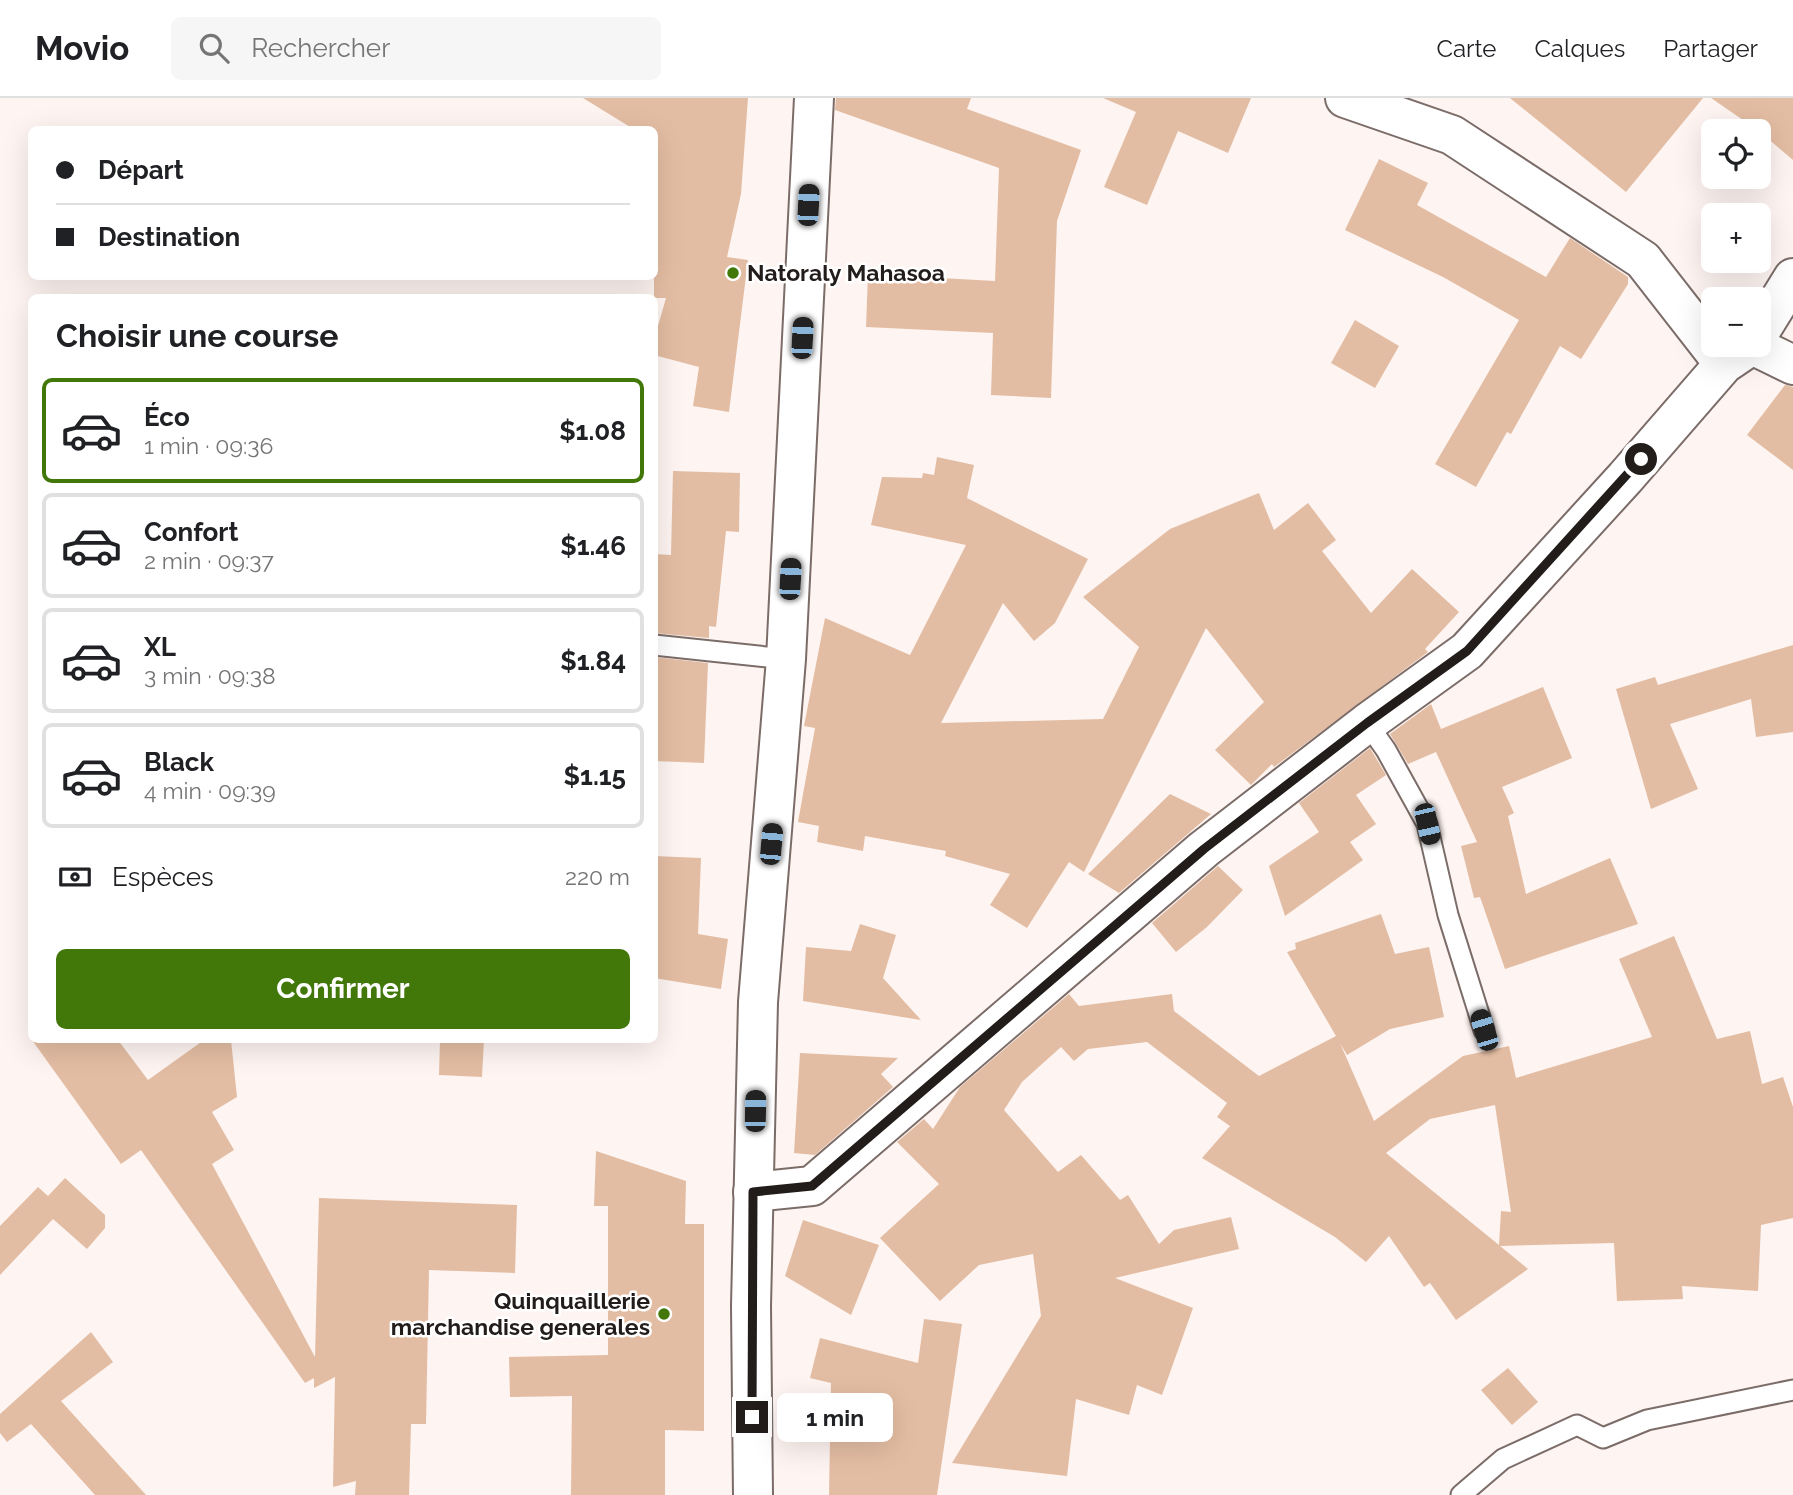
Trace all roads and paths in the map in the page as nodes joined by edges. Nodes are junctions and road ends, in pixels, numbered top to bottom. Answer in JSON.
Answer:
{"nodes":[{"id":1,"x":814,"y":98,"type":"edge"},
{"id":2,"x":1345,"y":98,"type":"edge"},
{"id":3,"x":1793,"y":278,"type":"edge"},
{"id":4,"x":1701,"y":313,"type":"edge"},
{"id":5,"x":1771,"y":314,"type":"edge"},
{"id":6,"x":1736,"y":357,"type":"edge"},
{"id":7,"x":1764,"y":357,"type":"edge"},
{"id":8,"x":1793,"y":365,"type":"edge"},
{"id":9,"x":658,"y":645,"type":"edge"},
{"id":10,"x":786,"y":659,"type":"junction"},
{"id":11,"x":1367,"y":723,"type":"junction"},
{"id":12,"x":1484,"y":1030,"type":"dead end"},
{"id":13,"x":753,"y":1192,"type":"junction"},
{"id":14,"x":1793,"y":1390,"type":"edge"},
{"id":15,"x":753,"y":1495,"type":"edge"},
{"id":16,"x":1461,"y":1495,"type":"edge"}],
"edges":[{"from":1,"to":10,"type":"street"},
{"from":2,"to":4,"type":"street"},
{"from":3,"to":5,"type":"street"},
{"from":6,"to":11,"type":"street"},
{"from":7,"to":8,"type":"street"},
{"from":9,"to":10,"type":"lane"},
{"from":10,"to":13,"type":"street"},
{"from":11,"to":12,"type":"lane"},
{"from":11,"to":13,"type":"street"},
{"from":13,"to":15,"type":"street"},
{"from":14,"to":16,"type":"lane"}]}
